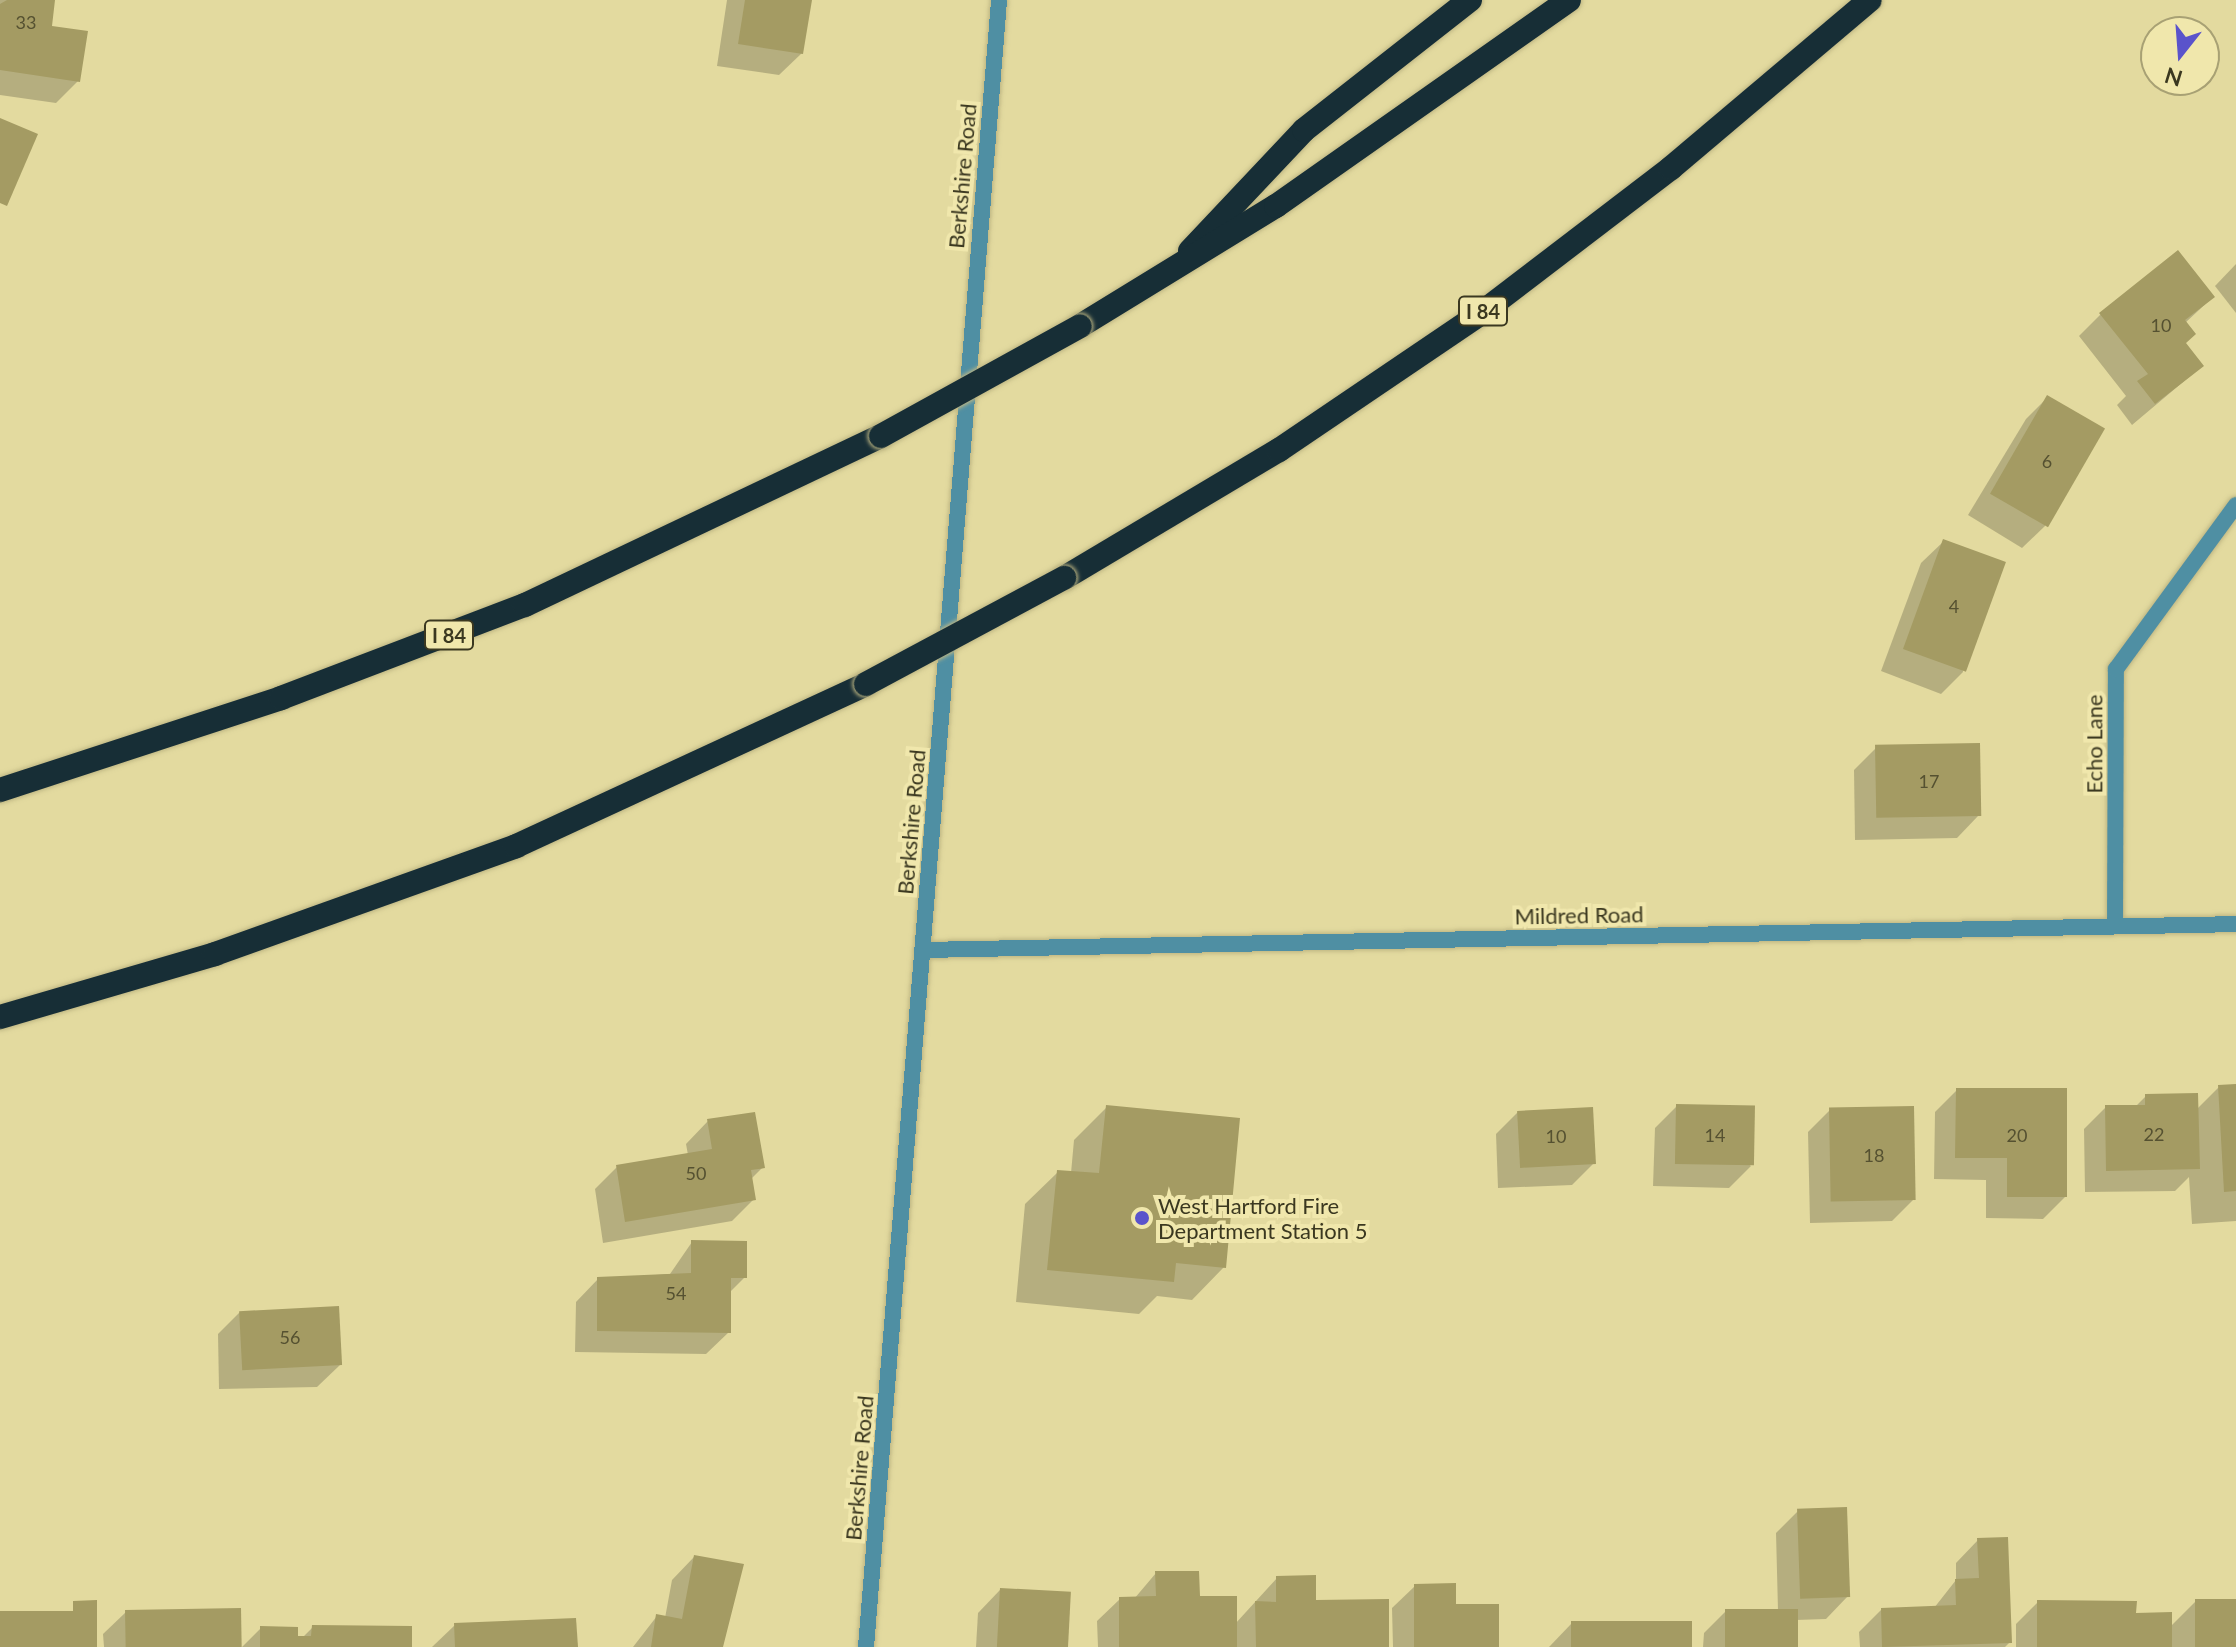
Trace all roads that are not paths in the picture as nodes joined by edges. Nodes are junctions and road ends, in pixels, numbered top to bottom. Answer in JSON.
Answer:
{"nodes":[{"id":1,"x":999,"y":0,"type":"edge"},
{"id":2,"x":1470,"y":0,"type":"edge"},
{"id":3,"x":1569,"y":0,"type":"edge"},
{"id":4,"x":1870,"y":0,"type":"edge"},
{"id":5,"x":1175,"y":270,"type":"junction"},
{"id":6,"x":2236,"y":505,"type":"edge"},
{"id":7,"x":0,"y":790,"type":"edge"},
{"id":8,"x":2236,"y":924,"type":"edge"},
{"id":9,"x":2115,"y":926,"type":"junction"},
{"id":10,"x":923,"y":950,"type":"junction"},
{"id":11,"x":0,"y":1017,"type":"edge"},
{"id":12,"x":866,"y":1647,"type":"edge"}],
"edges":[{"from":1,"to":10,"type":"street","name":"Berkshire Road"},
{"from":2,"to":5,"type":"highway"},
{"from":3,"to":5,"type":"highway","number":"I 84"},
{"from":4,"to":11,"type":"highway","number":"I 84","bridge":true},
{"from":5,"to":7,"type":"highway","number":"I 84","bridge":true},
{"from":6,"to":9,"type":"street","name":"Echo Lane"},
{"from":8,"to":9,"type":"street","name":"Mildred Road"},
{"from":9,"to":10,"type":"street","name":"Mildred Road"},
{"from":10,"to":12,"type":"street","name":"Berkshire Road"}]}
